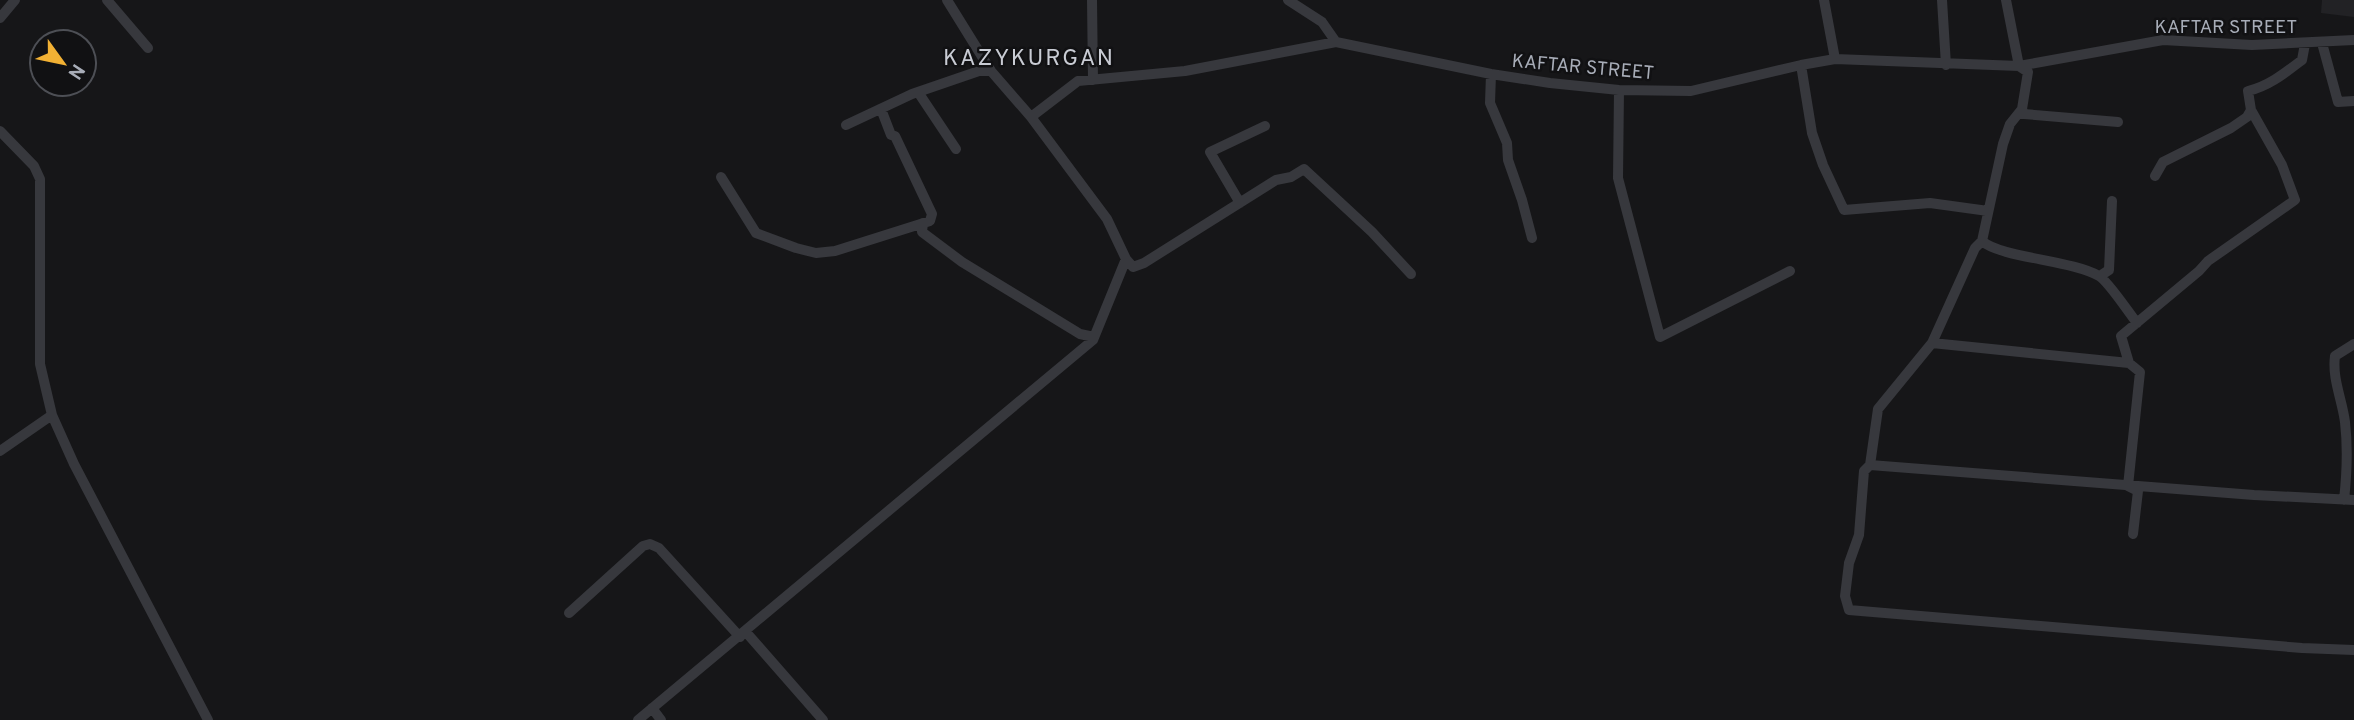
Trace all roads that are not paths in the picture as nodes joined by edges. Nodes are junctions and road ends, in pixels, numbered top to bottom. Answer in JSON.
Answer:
{"nodes":[{"id":1,"x":15,"y":0,"type":"edge"},
{"id":2,"x":107,"y":0,"type":"edge"},
{"id":3,"x":947,"y":0,"type":"edge"},
{"id":4,"x":1092,"y":0,"type":"edge"},
{"id":5,"x":1288,"y":0,"type":"edge"},
{"id":6,"x":1824,"y":0,"type":"edge"},
{"id":7,"x":1942,"y":0,"type":"edge"},
{"id":8,"x":2006,"y":0,"type":"edge"},
{"id":9,"x":0,"y":18,"type":"edge"},
{"id":10,"x":2354,"y":40,"type":"edge"},
{"id":11,"x":1336,"y":42,"type":"junction"},
{"id":12,"x":2322,"y":43,"type":"junction"},
{"id":13,"x":2305,"y":44,"type":"junction"},
{"id":14,"x":148,"y":48,"type":"dead end"},
{"id":15,"x":1836,"y":59,"type":"junction"},
{"id":16,"x":1801,"y":65,"type":"junction"},
{"id":17,"x":1946,"y":65,"type":"junction"},
{"id":18,"x":2019,"y":66,"type":"junction"},
{"id":19,"x":991,"y":71,"type":"junction"},
{"id":20,"x":1491,"y":74,"type":"junction"},
{"id":21,"x":1093,"y":80,"type":"junction"},
{"id":22,"x":1619,"y":90,"type":"junction"},
{"id":23,"x":918,"y":92,"type":"junction"},
{"id":24,"x":2354,"y":101,"type":"edge"},
{"id":25,"x":881,"y":109,"type":"junction"},
{"id":26,"x":2022,"y":109,"type":"junction"},
{"id":27,"x":2251,"y":110,"type":"junction"},
{"id":28,"x":1031,"y":117,"type":"junction"},
{"id":29,"x":2118,"y":122,"type":"dead end"},
{"id":30,"x":845,"y":125,"type":"dead end"},
{"id":31,"x":1265,"y":126,"type":"dead end"},
{"id":32,"x":0,"y":131,"type":"edge"},
{"id":33,"x":956,"y":149,"type":"dead end"},
{"id":34,"x":2155,"y":176,"type":"dead end"},
{"id":35,"x":721,"y":177,"type":"dead end"},
{"id":36,"x":2112,"y":201,"type":"dead end"},
{"id":37,"x":1240,"y":203,"type":"junction"},
{"id":38,"x":1988,"y":211,"type":"junction"},
{"id":39,"x":923,"y":223,"type":"junction"},
{"id":40,"x":1532,"y":238,"type":"dead end"},
{"id":41,"x":1982,"y":241,"type":"junction"},
{"id":42,"x":1126,"y":259,"type":"junction"},
{"id":43,"x":1790,"y":271,"type":"dead end"},
{"id":44,"x":1411,"y":274,"type":"dead end"},
{"id":45,"x":2100,"y":276,"type":"junction"},
{"id":46,"x":2137,"y":323,"type":"junction"},
{"id":47,"x":1094,"y":337,"type":"junction"},
{"id":48,"x":1932,"y":343,"type":"junction"},
{"id":49,"x":2354,"y":344,"type":"edge"},
{"id":50,"x":2129,"y":363,"type":"junction"},
{"id":51,"x":52,"y":415,"type":"junction"},
{"id":52,"x":0,"y":450,"type":"edge"},
{"id":53,"x":1870,"y":466,"type":"junction"},
{"id":54,"x":2128,"y":486,"type":"junction"},
{"id":55,"x":2349,"y":500,"type":"edge"},
{"id":56,"x":2133,"y":534,"type":"dead end"},
{"id":57,"x":569,"y":612,"type":"dead end"},
{"id":58,"x":743,"y":634,"type":"junction"},
{"id":59,"x":2354,"y":650,"type":"edge"},
{"id":60,"x":652,"y":708,"type":"junction"},
{"id":61,"x":208,"y":720,"type":"edge"},
{"id":62,"x":638,"y":720,"type":"edge"},
{"id":63,"x":661,"y":720,"type":"edge"},
{"id":64,"x":823,"y":720,"type":"edge"}],
"edges":[{"from":1,"to":9,"type":"street"},
{"from":2,"to":14,"type":"street"},
{"from":3,"to":19,"type":"street"},
{"from":4,"to":21,"type":"street"},
{"from":5,"to":11,"type":"street"},
{"from":6,"to":15,"type":"street"},
{"from":7,"to":17,"type":"street"},
{"from":8,"to":18,"type":"street"},
{"from":10,"to":12,"type":"street","name":"KAFTAR STREET"},
{"from":11,"to":20,"type":"street","name":"KAFTAR STREET"},
{"from":11,"to":21,"type":"street","name":"KAFTAR STREET"},
{"from":12,"to":13,"type":"street","name":"KAFTAR STREET"},
{"from":12,"to":24,"type":"street"},
{"from":13,"to":18,"type":"street","name":"KAFTAR STREET"},
{"from":13,"to":27,"type":"street"},
{"from":15,"to":16,"type":"street","name":"KAFTAR STREET"},
{"from":15,"to":17,"type":"street","name":"KAFTAR STREET"},
{"from":16,"to":22,"type":"street","name":"KAFTAR STREET"},
{"from":16,"to":38,"type":"street"},
{"from":17,"to":18,"type":"street","name":"KAFTAR STREET"},
{"from":18,"to":26,"type":"street"},
{"from":19,"to":23,"type":"street"},
{"from":19,"to":28,"type":"street"},
{"from":20,"to":22,"type":"street","name":"KAFTAR STREET"},
{"from":20,"to":40,"type":"street"},
{"from":21,"to":28,"type":"street","name":"KAFTAR STREET"},
{"from":22,"to":43,"type":"street"},
{"from":23,"to":25,"type":"street"},
{"from":23,"to":33,"type":"street"},
{"from":25,"to":30,"type":"street"},
{"from":25,"to":39,"type":"street"},
{"from":26,"to":29,"type":"street"},
{"from":26,"to":38,"type":"street"},
{"from":27,"to":34,"type":"street"},
{"from":27,"to":46,"type":"street"},
{"from":28,"to":42,"type":"street"},
{"from":31,"to":37,"type":"street"},
{"from":32,"to":51,"type":"street"},
{"from":35,"to":39,"type":"street"},
{"from":36,"to":45,"type":"street"},
{"from":37,"to":42,"type":"street"},
{"from":37,"to":44,"type":"street"},
{"from":38,"to":41,"type":"street"},
{"from":39,"to":47,"type":"street"},
{"from":41,"to":45,"type":"street"},
{"from":41,"to":48,"type":"street"},
{"from":42,"to":47,"type":"street"},
{"from":45,"to":46,"type":"street"},
{"from":46,"to":50,"type":"street"},
{"from":47,"to":58,"type":"street"},
{"from":48,"to":50,"type":"street"},
{"from":48,"to":53,"type":"street"},
{"from":49,"to":55,"type":"street"},
{"from":50,"to":54,"type":"street"},
{"from":51,"to":52,"type":"street"},
{"from":51,"to":61,"type":"street"},
{"from":53,"to":54,"type":"street"},
{"from":53,"to":59,"type":"street"},
{"from":54,"to":55,"type":"street"},
{"from":54,"to":56,"type":"street"},
{"from":57,"to":58,"type":"street"},
{"from":58,"to":60,"type":"street"},
{"from":58,"to":64,"type":"street"},
{"from":60,"to":62,"type":"street"},
{"from":60,"to":63,"type":"street"}]}
